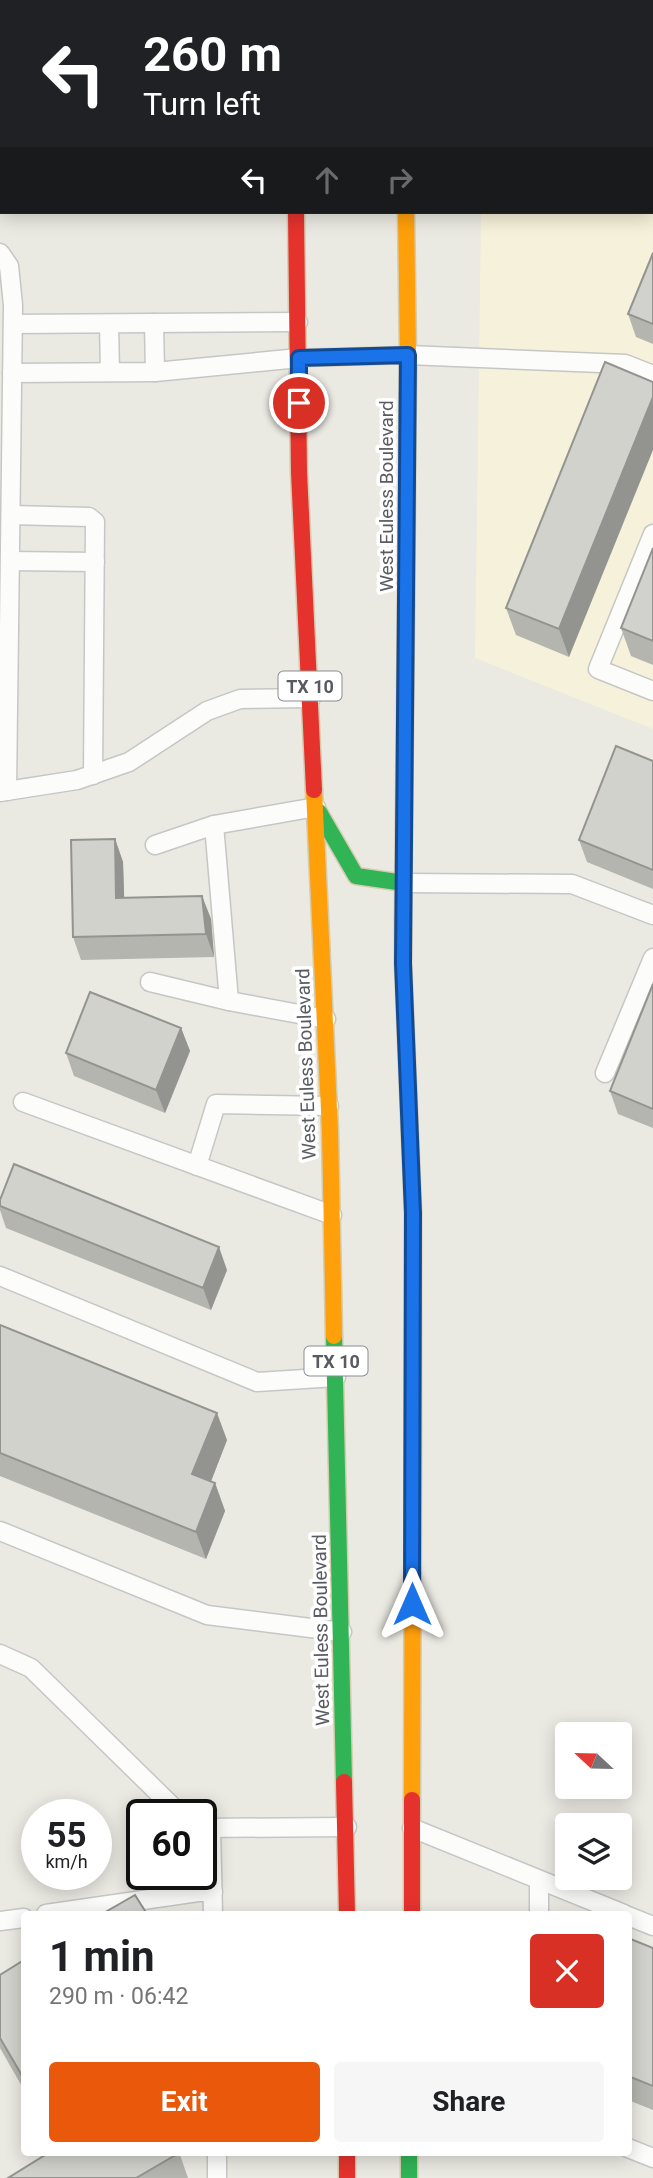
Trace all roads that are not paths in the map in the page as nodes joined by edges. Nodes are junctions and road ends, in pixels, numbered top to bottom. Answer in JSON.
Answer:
{"nodes":[{"id":1,"x":296,"y":214,"type":"edge"},
{"id":2,"x":407,"y":214,"type":"edge"},
{"id":3,"x":0,"y":253,"type":"edge"},
{"id":4,"x":298,"y":322,"type":"junction"},
{"id":5,"x":154,"y":323,"type":"junction"},
{"id":6,"x":13,"y":324,"type":"junction"},
{"id":7,"x":109,"y":324,"type":"junction"},
{"id":8,"x":408,"y":355,"type":"junction"},
{"id":9,"x":299,"y":358,"type":"junction"},
{"id":10,"x":110,"y":372,"type":"junction"},
{"id":11,"x":155,"y":372,"type":"junction"},
{"id":12,"x":12,"y":373,"type":"junction"},
{"id":13,"x":653,"y":375,"type":"edge"},
{"id":14,"x":10,"y":515,"type":"junction"},
{"id":15,"x":653,"y":534,"type":"edge"},
{"id":16,"x":10,"y":561,"type":"junction"},
{"id":17,"x":95,"y":562,"type":"junction"},
{"id":18,"x":653,"y":691,"type":"edge"},
{"id":19,"x":311,"y":698,"type":"junction"},
{"id":20,"x":93,"y":775,"type":"junction"},
{"id":21,"x":3,"y":792,"type":"edge"},
{"id":22,"x":316,"y":807,"type":"junction"},
{"id":23,"x":214,"y":825,"type":"junction"},
{"id":24,"x":155,"y":845,"type":"dead end"},
{"id":25,"x":404,"y":883,"type":"junction"},
{"id":26,"x":653,"y":915,"type":"edge"},
{"id":27,"x":653,"y":958,"type":"edge"},
{"id":28,"x":150,"y":982,"type":"dead end"},
{"id":29,"x":229,"y":1001,"type":"junction"},
{"id":30,"x":326,"y":1019,"type":"junction"},
{"id":31,"x":605,"y":1073,"type":"dead end"},
{"id":32,"x":23,"y":1102,"type":"dead end"},
{"id":33,"x":329,"y":1106,"type":"junction"},
{"id":34,"x":197,"y":1166,"type":"junction"},
{"id":35,"x":332,"y":1215,"type":"junction"},
{"id":36,"x":0,"y":1276,"type":"edge"},
{"id":37,"x":336,"y":1377,"type":"junction"},
{"id":38,"x":0,"y":1531,"type":"edge"},
{"id":39,"x":342,"y":1632,"type":"junction"},
{"id":40,"x":0,"y":1654,"type":"edge"},
{"id":41,"x":165,"y":1799,"type":"edge"},
{"id":42,"x":347,"y":1827,"type":"junction"},
{"id":43,"x":217,"y":1828,"type":"edge"},
{"id":44,"x":412,"y":1828,"type":"junction"},
{"id":45,"x":539,"y":1880,"type":"junction"},
{"id":46,"x":213,"y":1892,"type":"joint"},
{"id":47,"x":67,"y":1911,"type":"edge"},
{"id":48,"x":213,"y":1911,"type":"edge"},
{"id":49,"x":347,"y":1911,"type":"edge"},
{"id":50,"x":412,"y":1911,"type":"edge"},
{"id":51,"x":539,"y":1911,"type":"edge"},
{"id":52,"x":616,"y":1911,"type":"edge"},
{"id":53,"x":632,"y":1917,"type":"edge"},
{"id":54,"x":21,"y":1918,"type":"edge"},
{"id":55,"x":0,"y":1921,"type":"edge"},
{"id":56,"x":653,"y":1926,"type":"edge"},
{"id":57,"x":632,"y":2150,"type":"edge"},
{"id":58,"x":217,"y":2156,"type":"edge"},
{"id":59,"x":347,"y":2156,"type":"edge"},
{"id":60,"x":409,"y":2156,"type":"edge"},
{"id":61,"x":653,"y":2158,"type":"edge"},
{"id":62,"x":217,"y":2178,"type":"edge"},
{"id":63,"x":346,"y":2178,"type":"edge"},
{"id":64,"x":409,"y":2178,"type":"edge"}],
"edges":[{"from":1,"to":4,"type":"main road","name":"West Euless Boulevard","number":"TX 10"},
{"from":2,"to":8,"type":"main road","name":"West Euless Boulevard"},
{"from":3,"to":6,"type":"lane"},
{"from":4,"to":5,"type":"lane"},
{"from":4,"to":9,"type":"main road","name":"West Euless Boulevard","number":"TX 10"},
{"from":5,"to":7,"type":"lane"},
{"from":5,"to":11,"type":"lane"},
{"from":6,"to":7,"type":"lane"},
{"from":6,"to":12,"type":"lane"},
{"from":7,"to":10,"type":"lane"},
{"from":8,"to":9,"type":"main road"},
{"from":8,"to":13,"type":"lane"},
{"from":8,"to":25,"type":"main road","name":"West Euless Boulevard"},
{"from":9,"to":11,"type":"lane"},
{"from":9,"to":19,"type":"main road","name":"West Euless Boulevard","number":"TX 10"},
{"from":10,"to":11,"type":"lane"},
{"from":10,"to":12,"type":"lane"},
{"from":12,"to":14,"type":"lane"},
{"from":14,"to":16,"type":"lane"},
{"from":14,"to":17,"type":"lane"},
{"from":15,"to":18,"type":"lane"},
{"from":16,"to":17,"type":"lane"},
{"from":16,"to":21,"type":"lane"},
{"from":17,"to":20,"type":"lane"},
{"from":19,"to":20,"type":"lane"},
{"from":19,"to":22,"type":"main road","name":"West Euless Boulevard","number":"TX 10"},
{"from":20,"to":21,"type":"lane"},
{"from":22,"to":23,"type":"lane"},
{"from":22,"to":25,"type":"main road"},
{"from":22,"to":30,"type":"main road","name":"West Euless Boulevard","number":"TX 10"},
{"from":23,"to":24,"type":"lane"},
{"from":23,"to":29,"type":"lane"},
{"from":25,"to":26,"type":"lane"},
{"from":25,"to":44,"type":"main road","name":"West Euless Boulevard"},
{"from":27,"to":31,"type":"lane"},
{"from":28,"to":29,"type":"lane"},
{"from":29,"to":30,"type":"lane"},
{"from":30,"to":33,"type":"main road","name":"West Euless Boulevard","number":"TX 10"},
{"from":32,"to":34,"type":"lane"},
{"from":33,"to":34,"type":"lane"},
{"from":33,"to":35,"type":"main road","name":"West Euless Boulevard","number":"TX 10"},
{"from":34,"to":35,"type":"lane"},
{"from":35,"to":37,"type":"main road","name":"West Euless Boulevard","number":"TX 10"},
{"from":36,"to":37,"type":"lane"},
{"from":37,"to":39,"type":"main road","name":"West Euless Boulevard","number":"TX 10"},
{"from":38,"to":39,"type":"lane"},
{"from":39,"to":42,"type":"main road","name":"West Euless Boulevard","number":"TX 10"},
{"from":40,"to":41,"type":"lane"},
{"from":42,"to":43,"type":"lane"},
{"from":42,"to":49,"type":"main road","name":"West Euless Boulevard","number":"TX 10"},
{"from":44,"to":45,"type":"lane"},
{"from":44,"to":50,"type":"main road","name":"West Euless Boulevard"},
{"from":45,"to":51,"type":"lane"},
{"from":45,"to":52,"type":"lane"},
{"from":46,"to":47,"type":"lane"},
{"from":46,"to":48,"type":"lane"},
{"from":53,"to":56,"type":"lane"},
{"from":54,"to":55,"type":"lane"},
{"from":57,"to":61,"type":"lane"},
{"from":58,"to":62,"type":"lane"},
{"from":59,"to":63,"type":"main road"},
{"from":60,"to":64,"type":"main road"}]}
